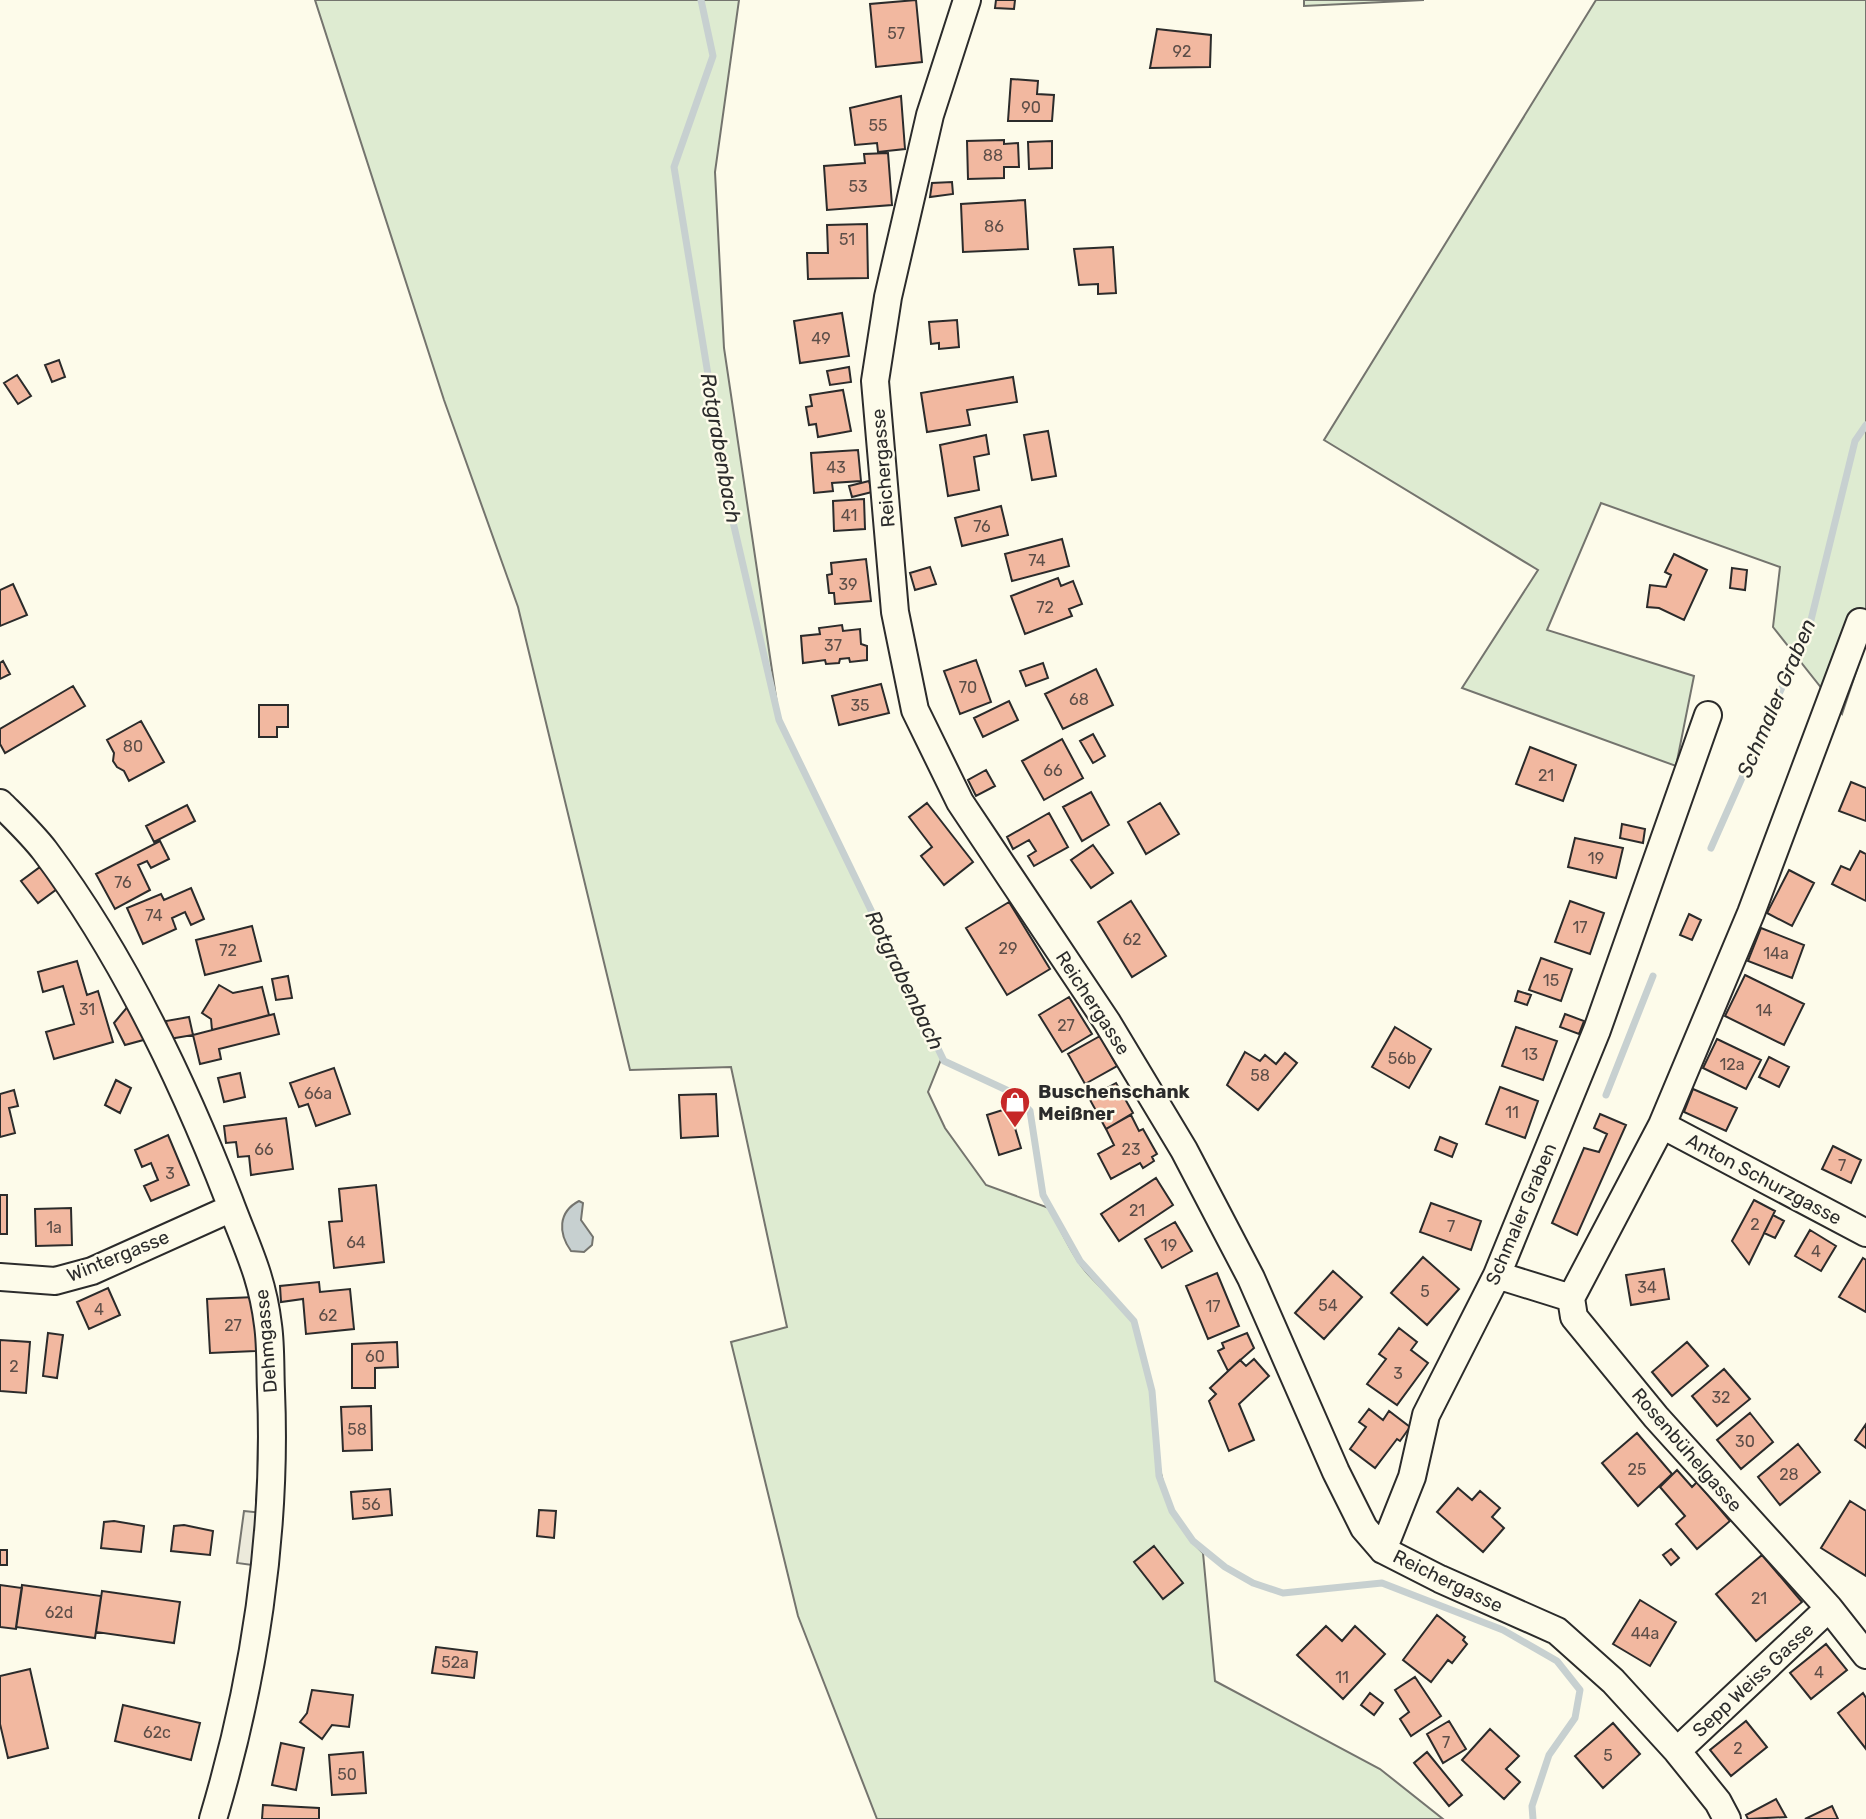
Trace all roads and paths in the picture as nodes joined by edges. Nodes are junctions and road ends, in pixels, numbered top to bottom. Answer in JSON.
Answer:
{"nodes":[{"id":1,"x":967,"y":0,"type":"edge"},
{"id":2,"x":1860,"y":622,"type":"dead end"},
{"id":3,"x":1708,"y":715,"type":"dead end"},
{"id":4,"x":0,"y":803,"type":"edge"},
{"id":5,"x":1662,"y":1125,"type":"junction"},
{"id":6,"x":232,"y":1208,"type":"junction"},
{"id":7,"x":1866,"y":1233,"type":"edge"},
{"id":8,"x":1497,"y":1275,"type":"junction"},
{"id":9,"x":0,"y":1277,"type":"edge"},
{"id":10,"x":1571,"y":1297,"type":"junction"},
{"id":11,"x":1383,"y":1550,"type":"junction"},
{"id":12,"x":1829,"y":1608,"type":"junction"},
{"id":13,"x":1866,"y":1654,"type":"edge"},
{"id":14,"x":1677,"y":1751,"type":"junction"},
{"id":15,"x":214,"y":1819,"type":"edge"},
{"id":16,"x":1727,"y":1819,"type":"edge"}],
"edges":[{"from":1,"to":11,"type":"street","name":"Reichergasse"},
{"from":2,"to":5,"type":"street"},
{"from":3,"to":8,"type":"street","name":"Schmaler Graben"},
{"from":4,"to":6,"type":"street","name":"Dehmgasse"},
{"from":5,"to":7,"type":"street","name":"Anton Schurzgasse"},
{"from":5,"to":10,"type":"street"},
{"from":6,"to":9,"type":"street","name":"Wintergasse"},
{"from":6,"to":15,"type":"street","name":"Dehmgasse"},
{"from":8,"to":10,"type":"street"},
{"from":8,"to":11,"type":"street","name":"Schmaler Graben"},
{"from":10,"to":12,"type":"street","name":"Rosenbühelgasse"},
{"from":11,"to":14,"type":"street","name":"Reichergasse"},
{"from":12,"to":13,"type":"street","name":"Rosenbühelgasse"},
{"from":12,"to":14,"type":"street","name":"Sepp Weiss Gasse"},
{"from":14,"to":16,"type":"street","name":"Reichergasse"}]}
